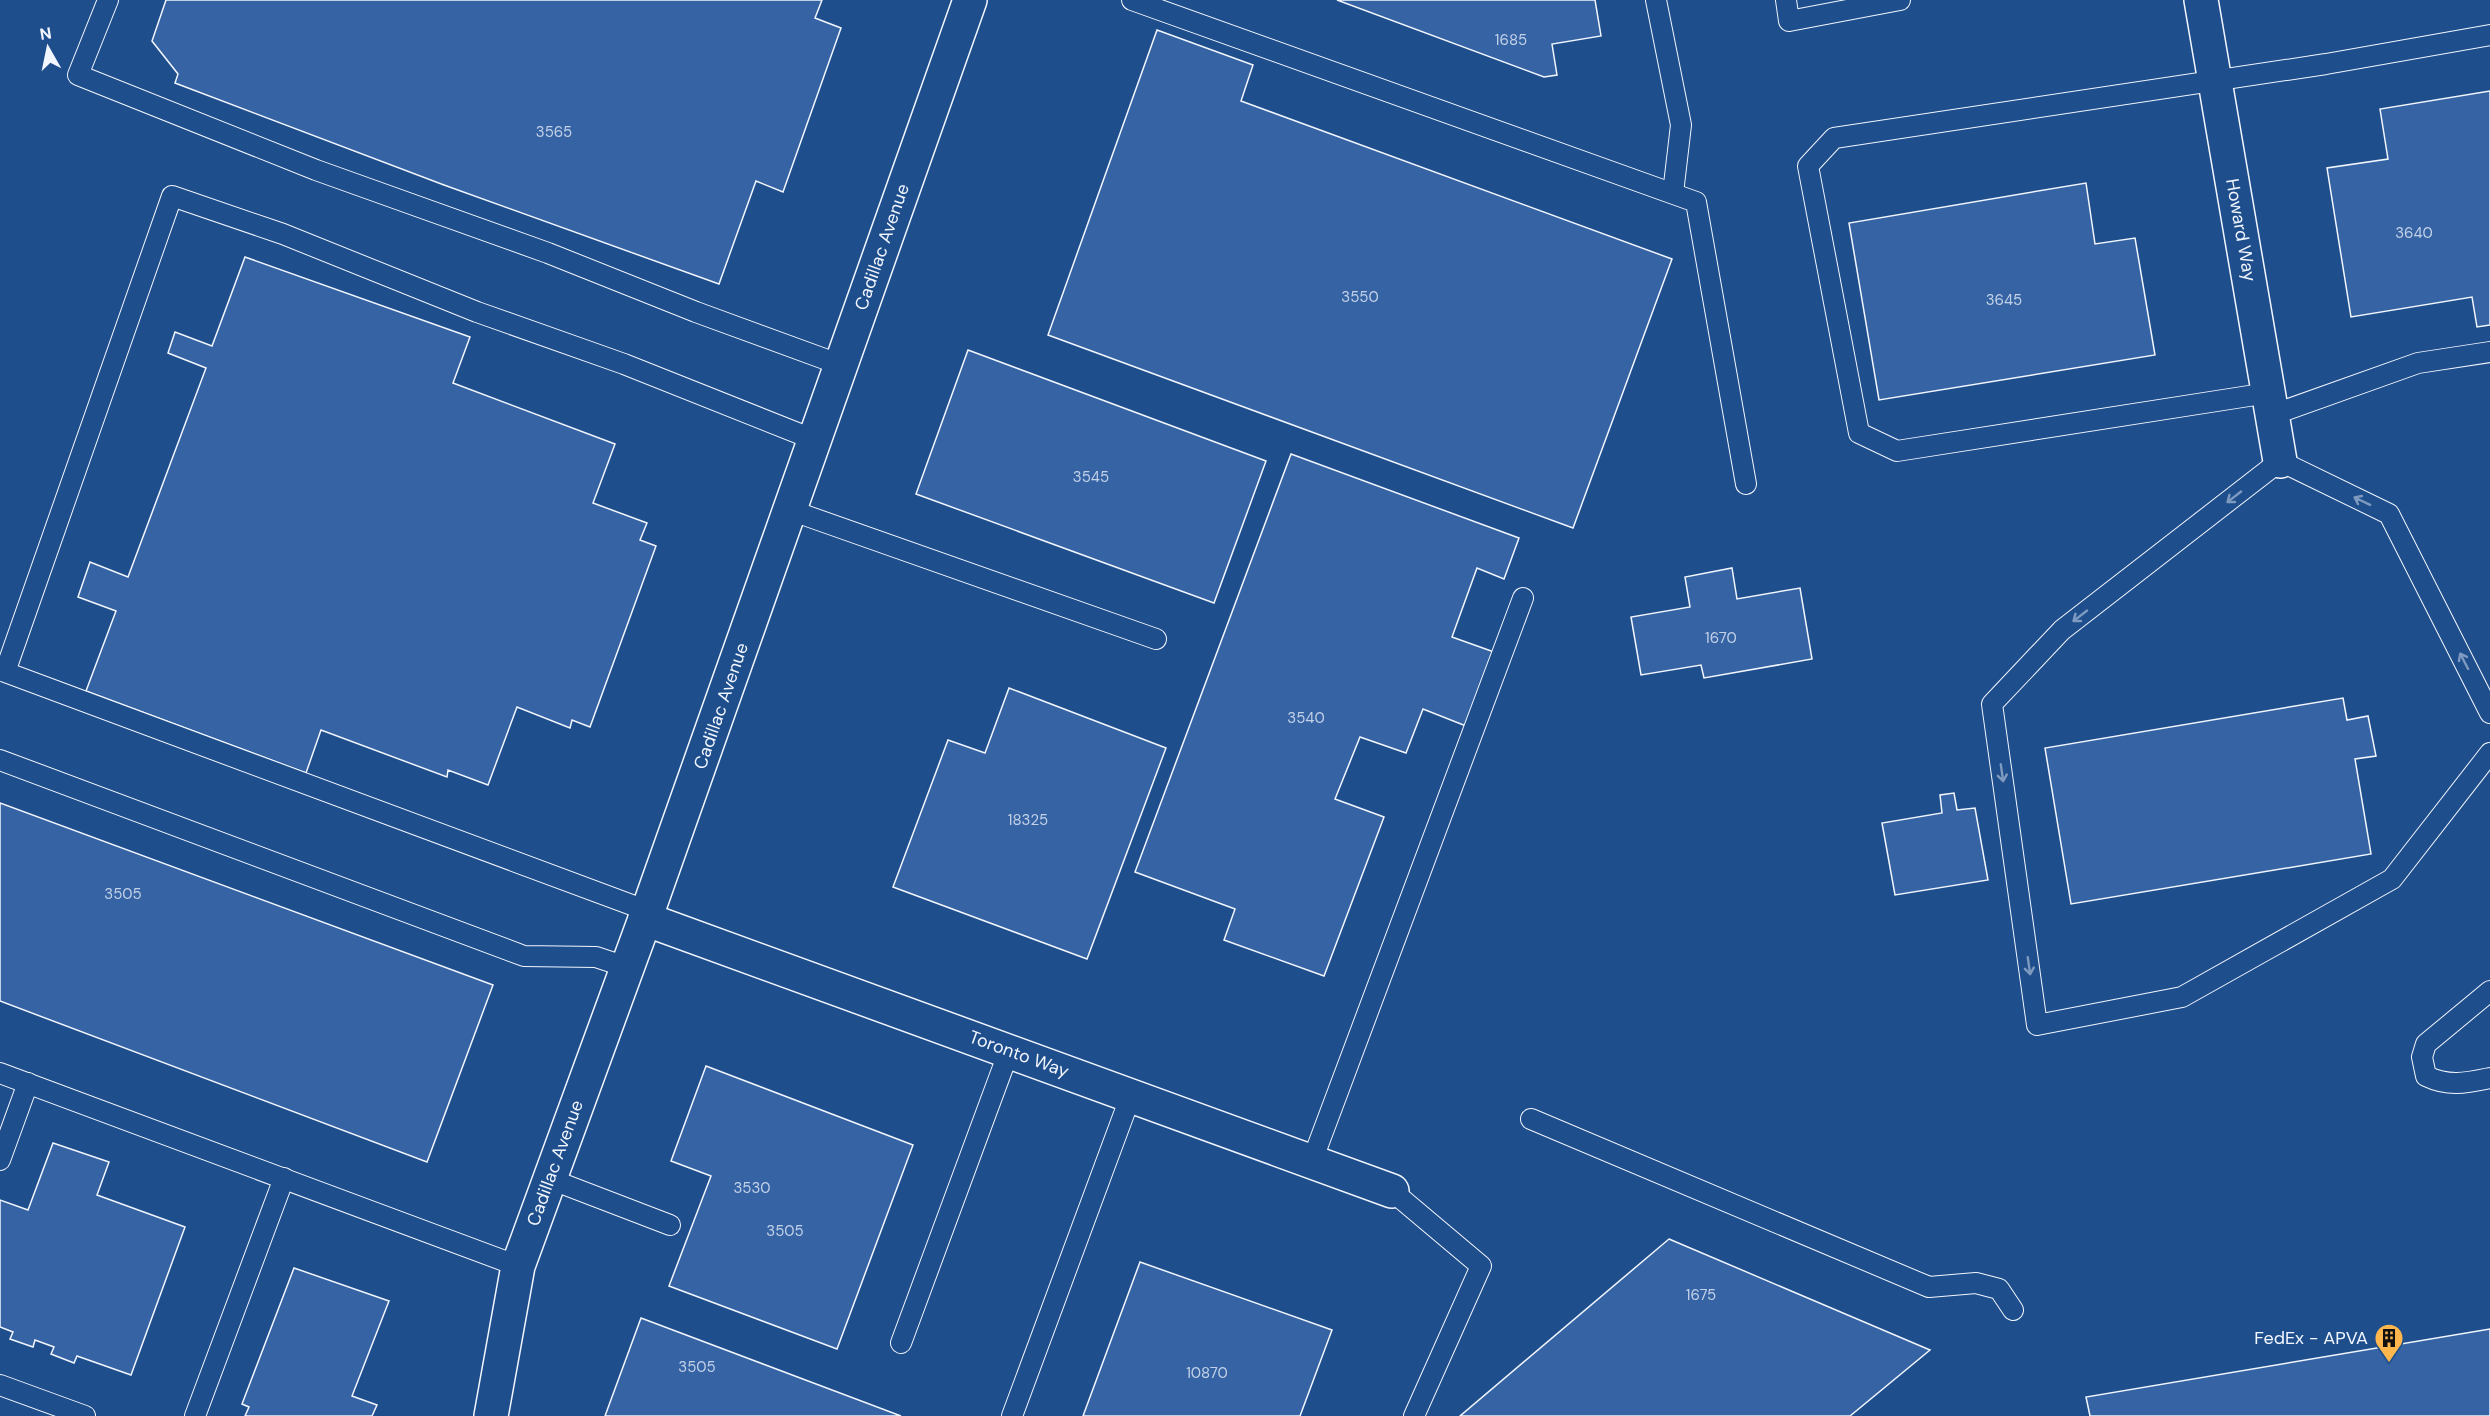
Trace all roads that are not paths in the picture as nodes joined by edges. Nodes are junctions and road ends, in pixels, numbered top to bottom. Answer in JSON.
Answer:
{"nodes":[{"id":1,"x":108,"y":0,"type":"edge"},
{"id":2,"x":970,"y":0,"type":"edge"},
{"id":3,"x":1132,"y":0,"type":"edge"},
{"id":4,"x":1656,"y":0,"type":"edge"},
{"id":5,"x":1786,"y":0,"type":"edge"},
{"id":6,"x":1900,"y":0,"type":"edge"},
{"id":7,"x":2201,"y":0,"type":"edge"},
{"id":8,"x":2490,"y":35,"type":"edge"},
{"id":9,"x":2215,"y":81,"type":"junction"},
{"id":10,"x":1673,"y":193,"type":"junction"},
{"id":11,"x":2490,"y":352,"type":"edge"},
{"id":12,"x":841,"y":365,"type":"junction"},
{"id":13,"x":2270,"y":404,"type":"junction"},
{"id":14,"x":815,"y":440,"type":"junction"},
{"id":15,"x":2280,"y":461,"type":"junction"},
{"id":16,"x":1746,"y":484,"type":"dead end"},
{"id":17,"x":790,"y":510,"type":"junction"},
{"id":18,"x":1523,"y":598,"type":"dead end"},
{"id":19,"x":1156,"y":639,"type":"dead end"},
{"id":20,"x":2490,"y":713,"type":"edge"},
{"id":21,"x":2490,"y":753,"type":"edge"},
{"id":22,"x":0,"y":760,"type":"edge"},
{"id":23,"x":647,"y":915,"type":"junction"},
{"id":24,"x":626,"y":967,"type":"junction"},
{"id":25,"x":2490,"y":991,"type":"edge"},
{"id":26,"x":1009,"y":1051,"type":"junction"},
{"id":27,"x":0,"y":1073,"type":"edge"},
{"id":28,"x":2490,"y":1078,"type":"edge"},
{"id":29,"x":28,"y":1083,"type":"junction"},
{"id":30,"x":1131,"y":1095,"type":"junction"},
{"id":31,"x":1531,"y":1119,"type":"dead end"},
{"id":32,"x":0,"y":1160,"type":"edge"},
{"id":33,"x":1312,"y":1161,"type":"junction"},
{"id":34,"x":284,"y":1178,"type":"junction"},
{"id":35,"x":550,"y":1179,"type":"junction"},
{"id":36,"x":1392,"y":1191,"type":"joint"},
{"id":37,"x":670,"y":1225,"type":"dead end"},
{"id":38,"x":518,"y":1266,"type":"junction"},
{"id":39,"x":2013,"y":1310,"type":"dead end"},
{"id":40,"x":901,"y":1343,"type":"dead end"},
{"id":41,"x":0,"y":1385,"type":"edge"},
{"id":42,"x":85,"y":1416,"type":"edge"},
{"id":43,"x":195,"y":1416,"type":"edge"},
{"id":44,"x":491,"y":1416,"type":"edge"},
{"id":45,"x":1012,"y":1416,"type":"edge"},
{"id":46,"x":1414,"y":1416,"type":"edge"}],
"edges":[{"from":1,"to":12,"type":"lane"},
{"from":2,"to":12,"type":"street","name":"Cadillac Avenue"},
{"from":3,"to":10,"type":"lane"},
{"from":4,"to":10,"type":"lane"},
{"from":5,"to":6,"type":"lane"},
{"from":7,"to":9,"type":"street","name":"Howard Way"},
{"from":8,"to":9,"type":"lane"},
{"from":9,"to":13,"type":"street","name":"Howard Way"},
{"from":9,"to":13,"type":"lane"},
{"from":10,"to":16,"type":"lane"},
{"from":11,"to":13,"type":"lane"},
{"from":12,"to":14,"type":"street","name":"Cadillac Avenue"},
{"from":13,"to":15,"type":"street","name":"Howard Way"},
{"from":14,"to":17,"type":"street","name":"Cadillac Avenue"},
{"from":14,"to":23,"type":"lane"},
{"from":20,"to":15,"type":"lane","one_way":true},
{"from":15,"to":21,"type":"lane","one_way":true},
{"from":17,"to":19,"type":"lane"},
{"from":17,"to":23,"type":"street","name":"Cadillac Avenue"},
{"from":18,"to":33,"type":"lane"},
{"from":22,"to":24,"type":"lane"},
{"from":23,"to":24,"type":"street","name":"Cadillac Avenue"},
{"from":23,"to":26,"type":"street","name":"Toronto Way"},
{"from":24,"to":35,"type":"street","name":"Cadillac Avenue"},
{"from":25,"to":28,"type":"lane"},
{"from":26,"to":30,"type":"street","name":"Toronto Way"},
{"from":26,"to":40,"type":"lane"},
{"from":27,"to":29,"type":"lane"},
{"from":29,"to":32,"type":"lane"},
{"from":29,"to":34,"type":"lane"},
{"from":30,"to":33,"type":"street","name":"Toronto Way"},
{"from":30,"to":45,"type":"lane"},
{"from":31,"to":39,"type":"lane"},
{"from":33,"to":36,"type":"street","name":"Toronto Way"},
{"from":34,"to":38,"type":"lane"},
{"from":34,"to":43,"type":"lane"},
{"from":35,"to":37,"type":"lane"},
{"from":35,"to":38,"type":"street","name":"Cadillac Avenue"},
{"from":36,"to":46,"type":"lane"},
{"from":38,"to":44,"type":"street","name":"Cadillac Avenue"},
{"from":41,"to":42,"type":"lane"}]}
